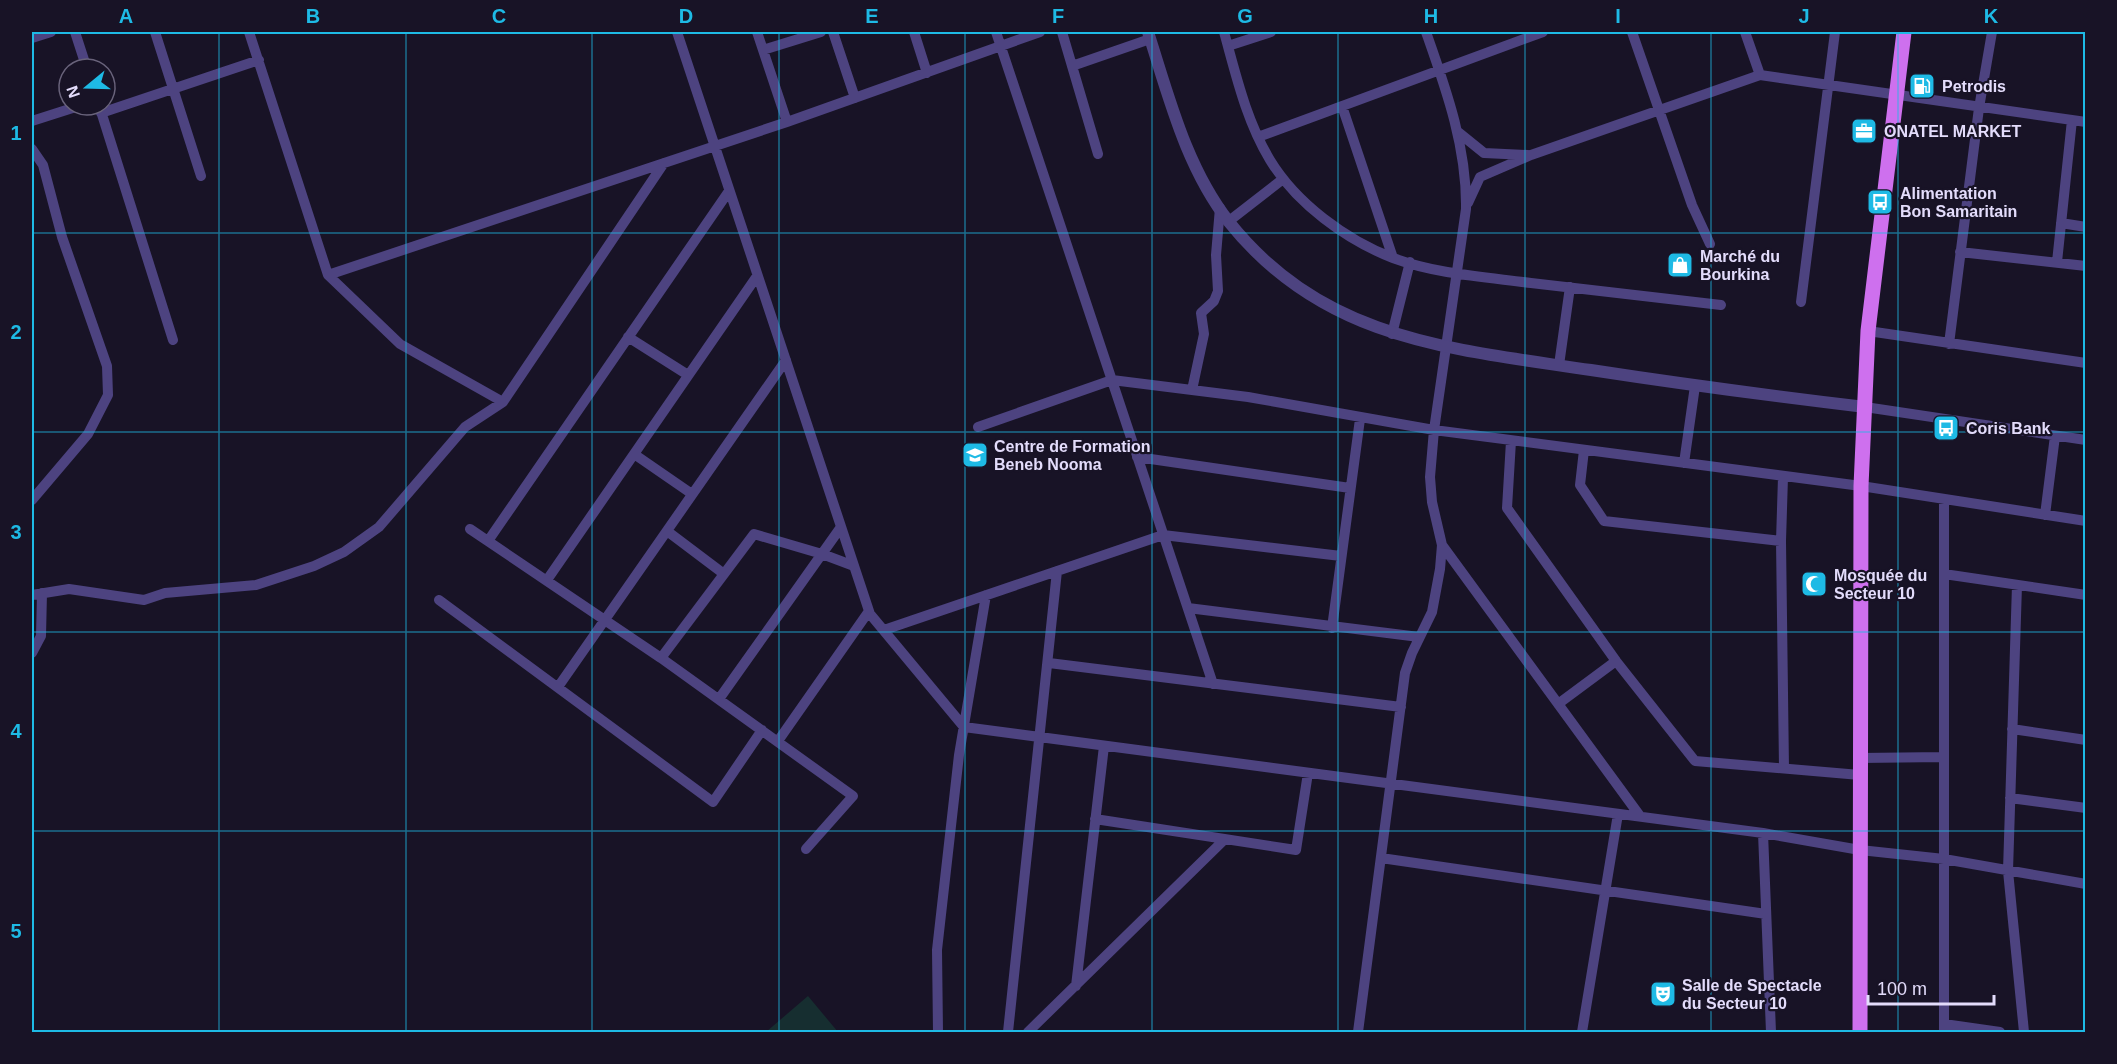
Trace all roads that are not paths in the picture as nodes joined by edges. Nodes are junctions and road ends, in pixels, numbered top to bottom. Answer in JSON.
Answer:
{"nodes":[{"id":1,"x":51,"y":32,"type":"edge"},
{"id":2,"x":75,"y":32,"type":"edge"},
{"id":3,"x":155,"y":32,"type":"edge"},
{"id":4,"x":249,"y":32,"type":"edge"},
{"id":5,"x":677,"y":32,"type":"edge"},
{"id":6,"x":757,"y":32,"type":"edge"},
{"id":7,"x":821,"y":32,"type":"edge"},
{"id":8,"x":833,"y":32,"type":"edge"},
{"id":9,"x":914,"y":32,"type":"edge"},
{"id":10,"x":996,"y":32,"type":"edge"},
{"id":11,"x":1040,"y":32,"type":"edge"},
{"id":12,"x":1062,"y":32,"type":"edge"},
{"id":13,"x":1224,"y":32,"type":"edge"},
{"id":14,"x":1271,"y":32,"type":"edge"},
{"id":15,"x":1426,"y":32,"type":"edge"},
{"id":16,"x":1632,"y":32,"type":"edge"},
{"id":17,"x":1745,"y":32,"type":"edge"},
{"id":18,"x":1835,"y":32,"type":"edge"},
{"id":19,"x":1904,"y":32,"type":"edge"},
{"id":20,"x":1992,"y":32,"type":"edge"},
{"id":21,"x":1536,"y":33,"type":"edge"},
{"id":22,"x":1149,"y":35,"type":"edge"},
{"id":23,"x":32,"y":38,"type":"edge"},
{"id":24,"x":1228,"y":46,"type":"junction"},
{"id":25,"x":1001,"y":48,"type":"junction"},
{"id":26,"x":763,"y":50,"type":"junction"},
{"id":27,"x":83,"y":57,"type":"edge"},
{"id":28,"x":259,"y":60,"type":"junction"},
{"id":29,"x":1072,"y":66,"type":"junction"},
{"id":30,"x":1439,"y":70,"type":"junction"},
{"id":31,"x":927,"y":73,"type":"junction"},
{"id":32,"x":1760,"y":75,"type":"junction"},
{"id":33,"x":1827,"y":85,"type":"junction"},
{"id":34,"x":173,"y":89,"type":"junction"},
{"id":35,"x":1897,"y":94,"type":"junction"},
{"id":36,"x":855,"y":98,"type":"junction"},
{"id":37,"x":117,"y":104,"type":"edge"},
{"id":38,"x":1342,"y":106,"type":"junction"},
{"id":39,"x":1978,"y":108,"type":"junction"},
{"id":40,"x":1659,"y":111,"type":"junction"},
{"id":41,"x":57,"y":113,"type":"edge"},
{"id":42,"x":103,"y":117,"type":"edge"},
{"id":43,"x":2072,"y":120,"type":"junction"},
{"id":44,"x":32,"y":121,"type":"edge"},
{"id":45,"x":787,"y":122,"type":"junction"},
{"id":46,"x":2085,"y":122,"type":"edge"},
{"id":47,"x":1458,"y":132,"type":"junction"},
{"id":48,"x":1258,"y":137,"type":"junction"},
{"id":49,"x":714,"y":146,"type":"junction"},
{"id":50,"x":32,"y":149,"type":"edge"},
{"id":51,"x":1098,"y":154,"type":"dead end"},
{"id":52,"x":1531,"y":155,"type":"junction"},
{"id":53,"x":664,"y":163,"type":"junction"},
{"id":54,"x":201,"y":176,"type":"dead end"},
{"id":55,"x":1283,"y":178,"type":"junction"},
{"id":56,"x":729,"y":191,"type":"junction"},
{"id":57,"x":1220,"y":208,"type":"junction"},
{"id":58,"x":1466,"y":209,"type":"junction"},
{"id":59,"x":1228,"y":221,"type":"junction"},
{"id":60,"x":2061,"y":223,"type":"junction"},
{"id":61,"x":2085,"y":226,"type":"edge"},
{"id":62,"x":1710,"y":244,"type":"dead end"},
{"id":63,"x":1960,"y":252,"type":"junction"},
{"id":64,"x":1393,"y":258,"type":"junction"},
{"id":65,"x":1410,"y":262,"type":"junction"},
{"id":66,"x":2057,"y":262,"type":"junction"},
{"id":67,"x":2085,"y":266,"type":"edge"},
{"id":68,"x":328,"y":274,"type":"junction"},
{"id":69,"x":1456,"y":274,"type":"junction"},
{"id":70,"x":758,"y":276,"type":"junction"},
{"id":71,"x":1570,"y":287,"type":"junction"},
{"id":72,"x":1801,"y":302,"type":"dead end"},
{"id":73,"x":1722,"y":305,"type":"dead end"},
{"id":74,"x":1868,"y":331,"type":"junction"},
{"id":75,"x":1392,"y":334,"type":"junction"},
{"id":76,"x":628,"y":337,"type":"junction"},
{"id":77,"x":173,"y":340,"type":"dead end"},
{"id":78,"x":1949,"y":344,"type":"junction"},
{"id":79,"x":1446,"y":348,"type":"junction"},
{"id":80,"x":786,"y":360,"type":"junction"},
{"id":81,"x":2085,"y":363,"type":"edge"},
{"id":82,"x":1559,"y":365,"type":"junction"},
{"id":83,"x":688,"y":375,"type":"junction"},
{"id":84,"x":1112,"y":380,"type":"junction"},
{"id":85,"x":1695,"y":386,"type":"junction"},
{"id":86,"x":1192,"y":390,"type":"junction"},
{"id":87,"x":503,"y":402,"type":"junction"},
{"id":88,"x":1865,"y":407,"type":"junction"},
{"id":89,"x":1360,"y":419,"type":"junction"},
{"id":90,"x":978,"y":427,"type":"dead end"},
{"id":91,"x":1434,"y":430,"type":"junction"},
{"id":92,"x":2055,"y":436,"type":"junction"},
{"id":93,"x":2085,"y":440,"type":"edge"},
{"id":94,"x":1510,"y":441,"type":"junction"},
{"id":95,"x":1584,"y":450,"type":"junction"},
{"id":96,"x":634,"y":454,"type":"junction"},
{"id":97,"x":1137,"y":457,"type":"junction"},
{"id":98,"x":1684,"y":464,"type":"junction"},
{"id":99,"x":1783,"y":477,"type":"junction"},
{"id":100,"x":1861,"y":486,"type":"junction"},
{"id":101,"x":1350,"y":488,"type":"junction"},
{"id":102,"x":692,"y":495,"type":"junction"},
{"id":103,"x":32,"y":500,"type":"edge"},
{"id":104,"x":1944,"y":500,"type":"junction"},
{"id":105,"x":2045,"y":515,"type":"junction"},
{"id":106,"x":2085,"y":521,"type":"edge"},
{"id":107,"x":841,"y":527,"type":"junction"},
{"id":108,"x":470,"y":528,"type":"dead end"},
{"id":109,"x":667,"y":531,"type":"junction"},
{"id":110,"x":1163,"y":535,"type":"junction"},
{"id":111,"x":488,"y":541,"type":"junction"},
{"id":112,"x":1781,"y":541,"type":"junction"},
{"id":113,"x":1442,"y":545,"type":"junction"},
{"id":114,"x":822,"y":554,"type":"junction"},
{"id":115,"x":1341,"y":556,"type":"junction"},
{"id":116,"x":854,"y":566,"type":"junction"},
{"id":117,"x":1057,"y":571,"type":"junction"},
{"id":118,"x":724,"y":574,"type":"junction"},
{"id":119,"x":1944,"y":574,"type":"junction"},
{"id":120,"x":547,"y":580,"type":"junction"},
{"id":121,"x":2017,"y":585,"type":"junction"},
{"id":122,"x":37,"y":594,"type":"edge"},
{"id":123,"x":986,"y":595,"type":"junction"},
{"id":124,"x":2085,"y":595,"type":"edge"},
{"id":125,"x":439,"y":600,"type":"dead end"},
{"id":126,"x":1188,"y":608,"type":"junction"},
{"id":127,"x":869,"y":611,"type":"junction"},
{"id":128,"x":605,"y":620,"type":"junction"},
{"id":129,"x":1332,"y":628,"type":"junction"},
{"id":130,"x":884,"y":630,"type":"junction"},
{"id":131,"x":1419,"y":637,"type":"junction"},
{"id":132,"x":32,"y":654,"type":"edge"},
{"id":133,"x":661,"y":657,"type":"junction"},
{"id":134,"x":1616,"y":661,"type":"junction"},
{"id":135,"x":1049,"y":663,"type":"junction"},
{"id":136,"x":1213,"y":684,"type":"junction"},
{"id":137,"x":558,"y":687,"type":"junction"},
{"id":138,"x":718,"y":699,"type":"junction"},
{"id":139,"x":1558,"y":704,"type":"junction"},
{"id":140,"x":1401,"y":708,"type":"junction"},
{"id":141,"x":964,"y":727,"type":"junction"},
{"id":142,"x":2012,"y":729,"type":"junction"},
{"id":143,"x":762,"y":730,"type":"junction"},
{"id":144,"x":1041,"y":737,"type":"junction"},
{"id":145,"x":2085,"y":740,"type":"edge"},
{"id":146,"x":778,"y":741,"type":"junction"},
{"id":147,"x":1104,"y":746,"type":"junction"},
{"id":148,"x":1944,"y":757,"type":"junction"},
{"id":149,"x":1860,"y":758,"type":"junction"},
{"id":150,"x":1784,"y":768,"type":"junction"},
{"id":151,"x":1308,"y":772,"type":"junction"},
{"id":152,"x":1860,"y":775,"type":"junction"},
{"id":153,"x":1391,"y":783,"type":"junction"},
{"id":154,"x":2010,"y":798,"type":"junction"},
{"id":155,"x":2085,"y":808,"type":"edge"},
{"id":156,"x":1618,"y":814,"type":"junction"},
{"id":157,"x":1640,"y":816,"type":"junction"},
{"id":158,"x":1095,"y":819,"type":"junction"},
{"id":159,"x":1763,"y":833,"type":"junction"},
{"id":160,"x":1225,"y":839,"type":"junction"},
{"id":161,"x":806,"y":849,"type":"dead end"},
{"id":162,"x":1860,"y":850,"type":"junction"},
{"id":163,"x":1381,"y":858,"type":"junction"},
{"id":164,"x":1944,"y":859,"type":"junction"},
{"id":165,"x":2008,"y":871,"type":"junction"},
{"id":166,"x":2085,"y":884,"type":"edge"},
{"id":167,"x":1606,"y":891,"type":"junction"},
{"id":168,"x":1766,"y":914,"type":"junction"},
{"id":169,"x":1076,"y":986,"type":"junction"},
{"id":170,"x":1944,"y":1028,"type":"edge"},
{"id":171,"x":938,"y":1032,"type":"edge"},
{"id":172,"x":1008,"y":1032,"type":"edge"},
{"id":173,"x":1028,"y":1032,"type":"edge"},
{"id":174,"x":1358,"y":1032,"type":"edge"},
{"id":175,"x":1582,"y":1032,"type":"edge"},
{"id":176,"x":1771,"y":1032,"type":"edge"},
{"id":177,"x":1860,"y":1032,"type":"edge"},
{"id":178,"x":2000,"y":1032,"type":"edge"},
{"id":179,"x":2024,"y":1032,"type":"edge"}],
"edges":[{"from":1,"to":23,"type":"street"},
{"from":2,"to":27,"type":"street"},
{"from":3,"to":34,"type":"street"},
{"from":4,"to":28,"type":"street"},
{"from":5,"to":49,"type":"street"},
{"from":6,"to":26,"type":"street"},
{"from":7,"to":26,"type":"street"},
{"from":8,"to":36,"type":"street"},
{"from":9,"to":31,"type":"street"},
{"from":10,"to":25,"type":"street"},
{"from":11,"to":25,"type":"street"},
{"from":12,"to":29,"type":"street"},
{"from":13,"to":24,"type":"street"},
{"from":14,"to":24,"type":"street"},
{"from":15,"to":30,"type":"street"},
{"from":16,"to":40,"type":"street"},
{"from":17,"to":32,"type":"street"},
{"from":18,"to":33,"type":"street"},
{"from":19,"to":35,"type":"main road"},
{"from":20,"to":39,"type":"street"},
{"from":21,"to":30,"type":"street"},
{"from":22,"to":29,"type":"street"},
{"from":22,"to":57,"type":"street"},
{"from":24,"to":48,"type":"street"},
{"from":25,"to":31,"type":"street"},
{"from":25,"to":84,"type":"street"},
{"from":26,"to":45,"type":"street"},
{"from":28,"to":34,"type":"street"},
{"from":28,"to":68,"type":"street"},
{"from":29,"to":51,"type":"street"},
{"from":30,"to":38,"type":"street"},
{"from":30,"to":47,"type":"street"},
{"from":31,"to":36,"type":"street"},
{"from":32,"to":33,"type":"street"},
{"from":32,"to":40,"type":"street"},
{"from":33,"to":35,"type":"street"},
{"from":33,"to":72,"type":"street"},
{"from":34,"to":37,"type":"street"},
{"from":34,"to":54,"type":"street"},
{"from":35,"to":39,"type":"street"},
{"from":35,"to":74,"type":"main road"},
{"from":36,"to":45,"type":"street"},
{"from":38,"to":48,"type":"street"},
{"from":38,"to":64,"type":"street"},
{"from":39,"to":43,"type":"street"},
{"from":39,"to":63,"type":"street"},
{"from":40,"to":52,"type":"street"},
{"from":40,"to":62,"type":"street"},
{"from":41,"to":44,"type":"street"},
{"from":42,"to":77,"type":"street"},
{"from":43,"to":46,"type":"street"},
{"from":43,"to":60,"type":"street"},
{"from":45,"to":49,"type":"street"},
{"from":47,"to":52,"type":"street"},
{"from":47,"to":58,"type":"street"},
{"from":48,"to":55,"type":"street"},
{"from":49,"to":53,"type":"street"},
{"from":49,"to":56,"type":"street"},
{"from":50,"to":103,"type":"street"},
{"from":52,"to":58,"type":"street"},
{"from":53,"to":68,"type":"street"},
{"from":53,"to":87,"type":"street"},
{"from":55,"to":59,"type":"street"},
{"from":55,"to":64,"type":"street"},
{"from":56,"to":70,"type":"street"},
{"from":56,"to":76,"type":"street"},
{"from":57,"to":59,"type":"street"},
{"from":57,"to":86,"type":"street"},
{"from":58,"to":69,"type":"street"},
{"from":59,"to":75,"type":"street"},
{"from":60,"to":61,"type":"street"},
{"from":60,"to":66,"type":"street"},
{"from":63,"to":66,"type":"street"},
{"from":63,"to":78,"type":"street"},
{"from":64,"to":65,"type":"street"},
{"from":65,"to":69,"type":"street"},
{"from":65,"to":75,"type":"street"},
{"from":66,"to":67,"type":"street"},
{"from":68,"to":87,"type":"street"},
{"from":69,"to":71,"type":"street"},
{"from":69,"to":79,"type":"street"},
{"from":70,"to":80,"type":"street"},
{"from":70,"to":83,"type":"street"},
{"from":71,"to":73,"type":"street"},
{"from":71,"to":82,"type":"street"},
{"from":74,"to":78,"type":"street"},
{"from":74,"to":88,"type":"main road"},
{"from":75,"to":79,"type":"street"},
{"from":76,"to":83,"type":"street"},
{"from":76,"to":111,"type":"street"},
{"from":78,"to":81,"type":"street"},
{"from":79,"to":82,"type":"street"},
{"from":79,"to":91,"type":"street"},
{"from":80,"to":102,"type":"street"},
{"from":80,"to":107,"type":"street"},
{"from":82,"to":85,"type":"street"},
{"from":83,"to":96,"type":"street"},
{"from":84,"to":86,"type":"street"},
{"from":84,"to":90,"type":"street"},
{"from":84,"to":97,"type":"street"},
{"from":85,"to":88,"type":"street"},
{"from":85,"to":98,"type":"street"},
{"from":86,"to":89,"type":"street"},
{"from":87,"to":122,"type":"street"},
{"from":88,"to":92,"type":"street"},
{"from":88,"to":100,"type":"main road"},
{"from":89,"to":91,"type":"street"},
{"from":89,"to":101,"type":"street"},
{"from":91,"to":94,"type":"street"},
{"from":91,"to":113,"type":"street"},
{"from":92,"to":93,"type":"street"},
{"from":92,"to":105,"type":"street"},
{"from":94,"to":95,"type":"street"},
{"from":94,"to":134,"type":"street"},
{"from":95,"to":98,"type":"street"},
{"from":95,"to":112,"type":"street"},
{"from":96,"to":102,"type":"street"},
{"from":96,"to":120,"type":"street"},
{"from":97,"to":101,"type":"street"},
{"from":97,"to":110,"type":"street"},
{"from":98,"to":99,"type":"street"},
{"from":99,"to":100,"type":"street"},
{"from":99,"to":112,"type":"street"},
{"from":100,"to":104,"type":"street"},
{"from":100,"to":149,"type":"main road"},
{"from":101,"to":115,"type":"street"},
{"from":102,"to":109,"type":"street"},
{"from":104,"to":105,"type":"street"},
{"from":104,"to":119,"type":"street"},
{"from":105,"to":106,"type":"street"},
{"from":107,"to":114,"type":"street"},
{"from":107,"to":116,"type":"street"},
{"from":108,"to":111,"type":"street"},
{"from":109,"to":118,"type":"street"},
{"from":109,"to":128,"type":"street"},
{"from":110,"to":115,"type":"street"},
{"from":110,"to":117,"type":"street"},
{"from":110,"to":126,"type":"street"},
{"from":111,"to":120,"type":"street"},
{"from":112,"to":150,"type":"street"},
{"from":113,"to":131,"type":"street"},
{"from":113,"to":139,"type":"street"},
{"from":114,"to":116,"type":"street"},
{"from":114,"to":118,"type":"street"},
{"from":114,"to":138,"type":"street"},
{"from":115,"to":129,"type":"street"},
{"from":116,"to":127,"type":"street"},
{"from":117,"to":123,"type":"street"},
{"from":117,"to":135,"type":"street"},
{"from":118,"to":133,"type":"street"},
{"from":119,"to":121,"type":"street"},
{"from":119,"to":148,"type":"street"},
{"from":120,"to":128,"type":"street"},
{"from":121,"to":124,"type":"street"},
{"from":121,"to":142,"type":"street"},
{"from":122,"to":132,"type":"street"},
{"from":123,"to":130,"type":"street"},
{"from":123,"to":141,"type":"street"},
{"from":125,"to":137,"type":"street"},
{"from":126,"to":129,"type":"street"},
{"from":126,"to":136,"type":"street"},
{"from":127,"to":130,"type":"street"},
{"from":127,"to":146,"type":"street"},
{"from":128,"to":133,"type":"street"},
{"from":128,"to":137,"type":"street"},
{"from":129,"to":131,"type":"street"},
{"from":130,"to":141,"type":"street"},
{"from":131,"to":140,"type":"street"},
{"from":133,"to":138,"type":"street"},
{"from":134,"to":139,"type":"street"},
{"from":134,"to":150,"type":"street"},
{"from":135,"to":136,"type":"street"},
{"from":135,"to":144,"type":"street"},
{"from":136,"to":140,"type":"street"},
{"from":137,"to":143,"type":"street"},
{"from":138,"to":143,"type":"street"},
{"from":139,"to":157,"type":"street"},
{"from":140,"to":153,"type":"street"},
{"from":141,"to":144,"type":"street"},
{"from":141,"to":171,"type":"street"},
{"from":142,"to":145,"type":"street"},
{"from":142,"to":154,"type":"street"},
{"from":143,"to":146,"type":"street"},
{"from":144,"to":147,"type":"street"},
{"from":144,"to":172,"type":"street"},
{"from":146,"to":161,"type":"street"},
{"from":147,"to":151,"type":"street"},
{"from":147,"to":158,"type":"street"},
{"from":148,"to":149,"type":"street"},
{"from":148,"to":164,"type":"street"},
{"from":149,"to":152,"type":"main road"},
{"from":150,"to":152,"type":"street"},
{"from":151,"to":153,"type":"street"},
{"from":151,"to":160,"type":"street"},
{"from":152,"to":162,"type":"main road"},
{"from":153,"to":156,"type":"street"},
{"from":153,"to":163,"type":"street"},
{"from":154,"to":155,"type":"street"},
{"from":154,"to":165,"type":"street"},
{"from":156,"to":157,"type":"street"},
{"from":156,"to":167,"type":"street"},
{"from":157,"to":159,"type":"street"},
{"from":158,"to":160,"type":"street"},
{"from":158,"to":169,"type":"street"},
{"from":159,"to":162,"type":"street"},
{"from":159,"to":168,"type":"street"},
{"from":160,"to":169,"type":"street"},
{"from":162,"to":164,"type":"street"},
{"from":162,"to":177,"type":"main road"},
{"from":163,"to":167,"type":"street"},
{"from":163,"to":174,"type":"street"},
{"from":164,"to":165,"type":"street"},
{"from":164,"to":170,"type":"street"},
{"from":165,"to":166,"type":"street"},
{"from":165,"to":179,"type":"street"},
{"from":167,"to":168,"type":"street"},
{"from":167,"to":175,"type":"street"},
{"from":168,"to":176,"type":"street"},
{"from":169,"to":173,"type":"street"},
{"from":170,"to":178,"type":"street"}]}
